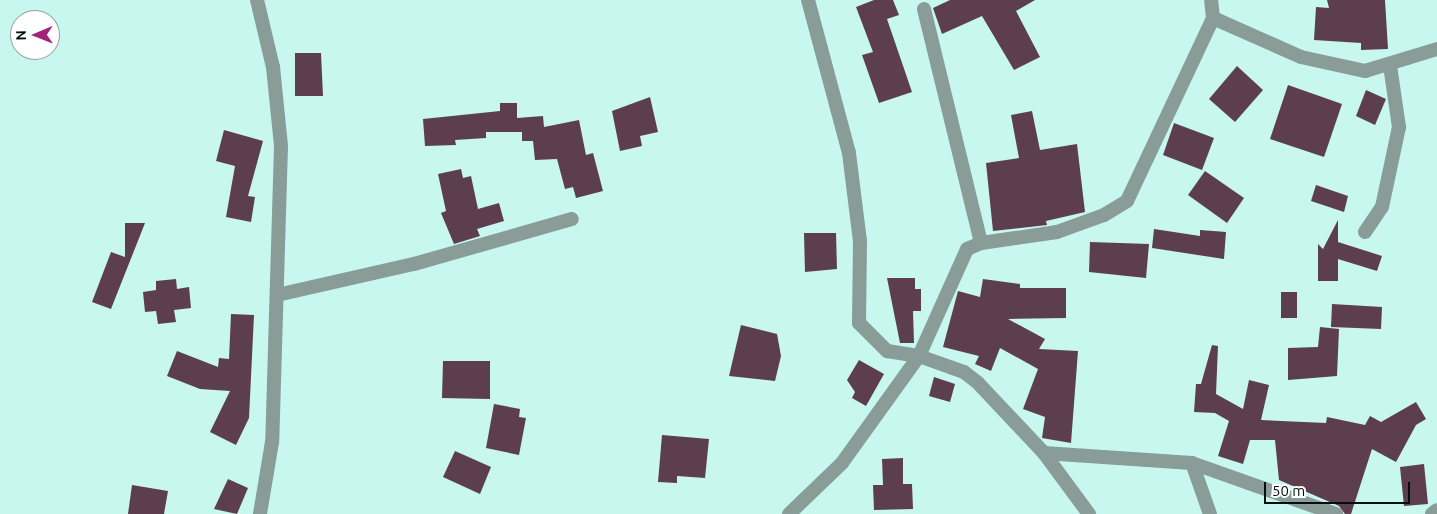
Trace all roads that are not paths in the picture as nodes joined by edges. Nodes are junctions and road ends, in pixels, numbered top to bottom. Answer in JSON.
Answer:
{"nodes":[{"id":1,"x":257,"y":0,"type":"edge"},
{"id":2,"x":808,"y":0,"type":"edge"},
{"id":3,"x":1211,"y":0,"type":"edge"},
{"id":4,"x":924,"y":9,"type":"dead end"},
{"id":5,"x":1213,"y":18,"type":"junction"},
{"id":6,"x":1437,"y":50,"type":"edge"},
{"id":7,"x":1390,"y":65,"type":"junction"},
{"id":8,"x":572,"y":219,"type":"dead end"},
{"id":9,"x":1365,"y":232,"type":"dead end"},
{"id":10,"x":981,"y":243,"type":"junction"},
{"id":11,"x":277,"y":295,"type":"junction"},
{"id":12,"x":919,"y":356,"type":"junction"},
{"id":13,"x":1044,"y":453,"type":"junction"},
{"id":14,"x":1192,"y":463,"type":"junction"},
{"id":15,"x":1437,"y":510,"type":"edge"},
{"id":16,"x":260,"y":514,"type":"edge"},
{"id":17,"x":789,"y":514,"type":"edge"},
{"id":18,"x":1089,"y":514,"type":"edge"},
{"id":19,"x":1210,"y":514,"type":"edge"},
{"id":20,"x":1336,"y":514,"type":"edge"},
{"id":21,"x":1432,"y":514,"type":"edge"}],
"edges":[{"from":1,"to":11,"type":"street"},
{"from":2,"to":12,"type":"street"},
{"from":3,"to":5,"type":"street"},
{"from":4,"to":10,"type":"street"},
{"from":5,"to":7,"type":"street"},
{"from":5,"to":10,"type":"street"},
{"from":6,"to":7,"type":"street"},
{"from":7,"to":9,"type":"street"},
{"from":8,"to":11,"type":"street"},
{"from":10,"to":12,"type":"street"},
{"from":11,"to":16,"type":"street"},
{"from":12,"to":13,"type":"street"},
{"from":12,"to":17,"type":"street"},
{"from":13,"to":14,"type":"street"},
{"from":13,"to":18,"type":"street"},
{"from":14,"to":19,"type":"street"},
{"from":14,"to":20,"type":"street"},
{"from":15,"to":21,"type":"street"}]}
